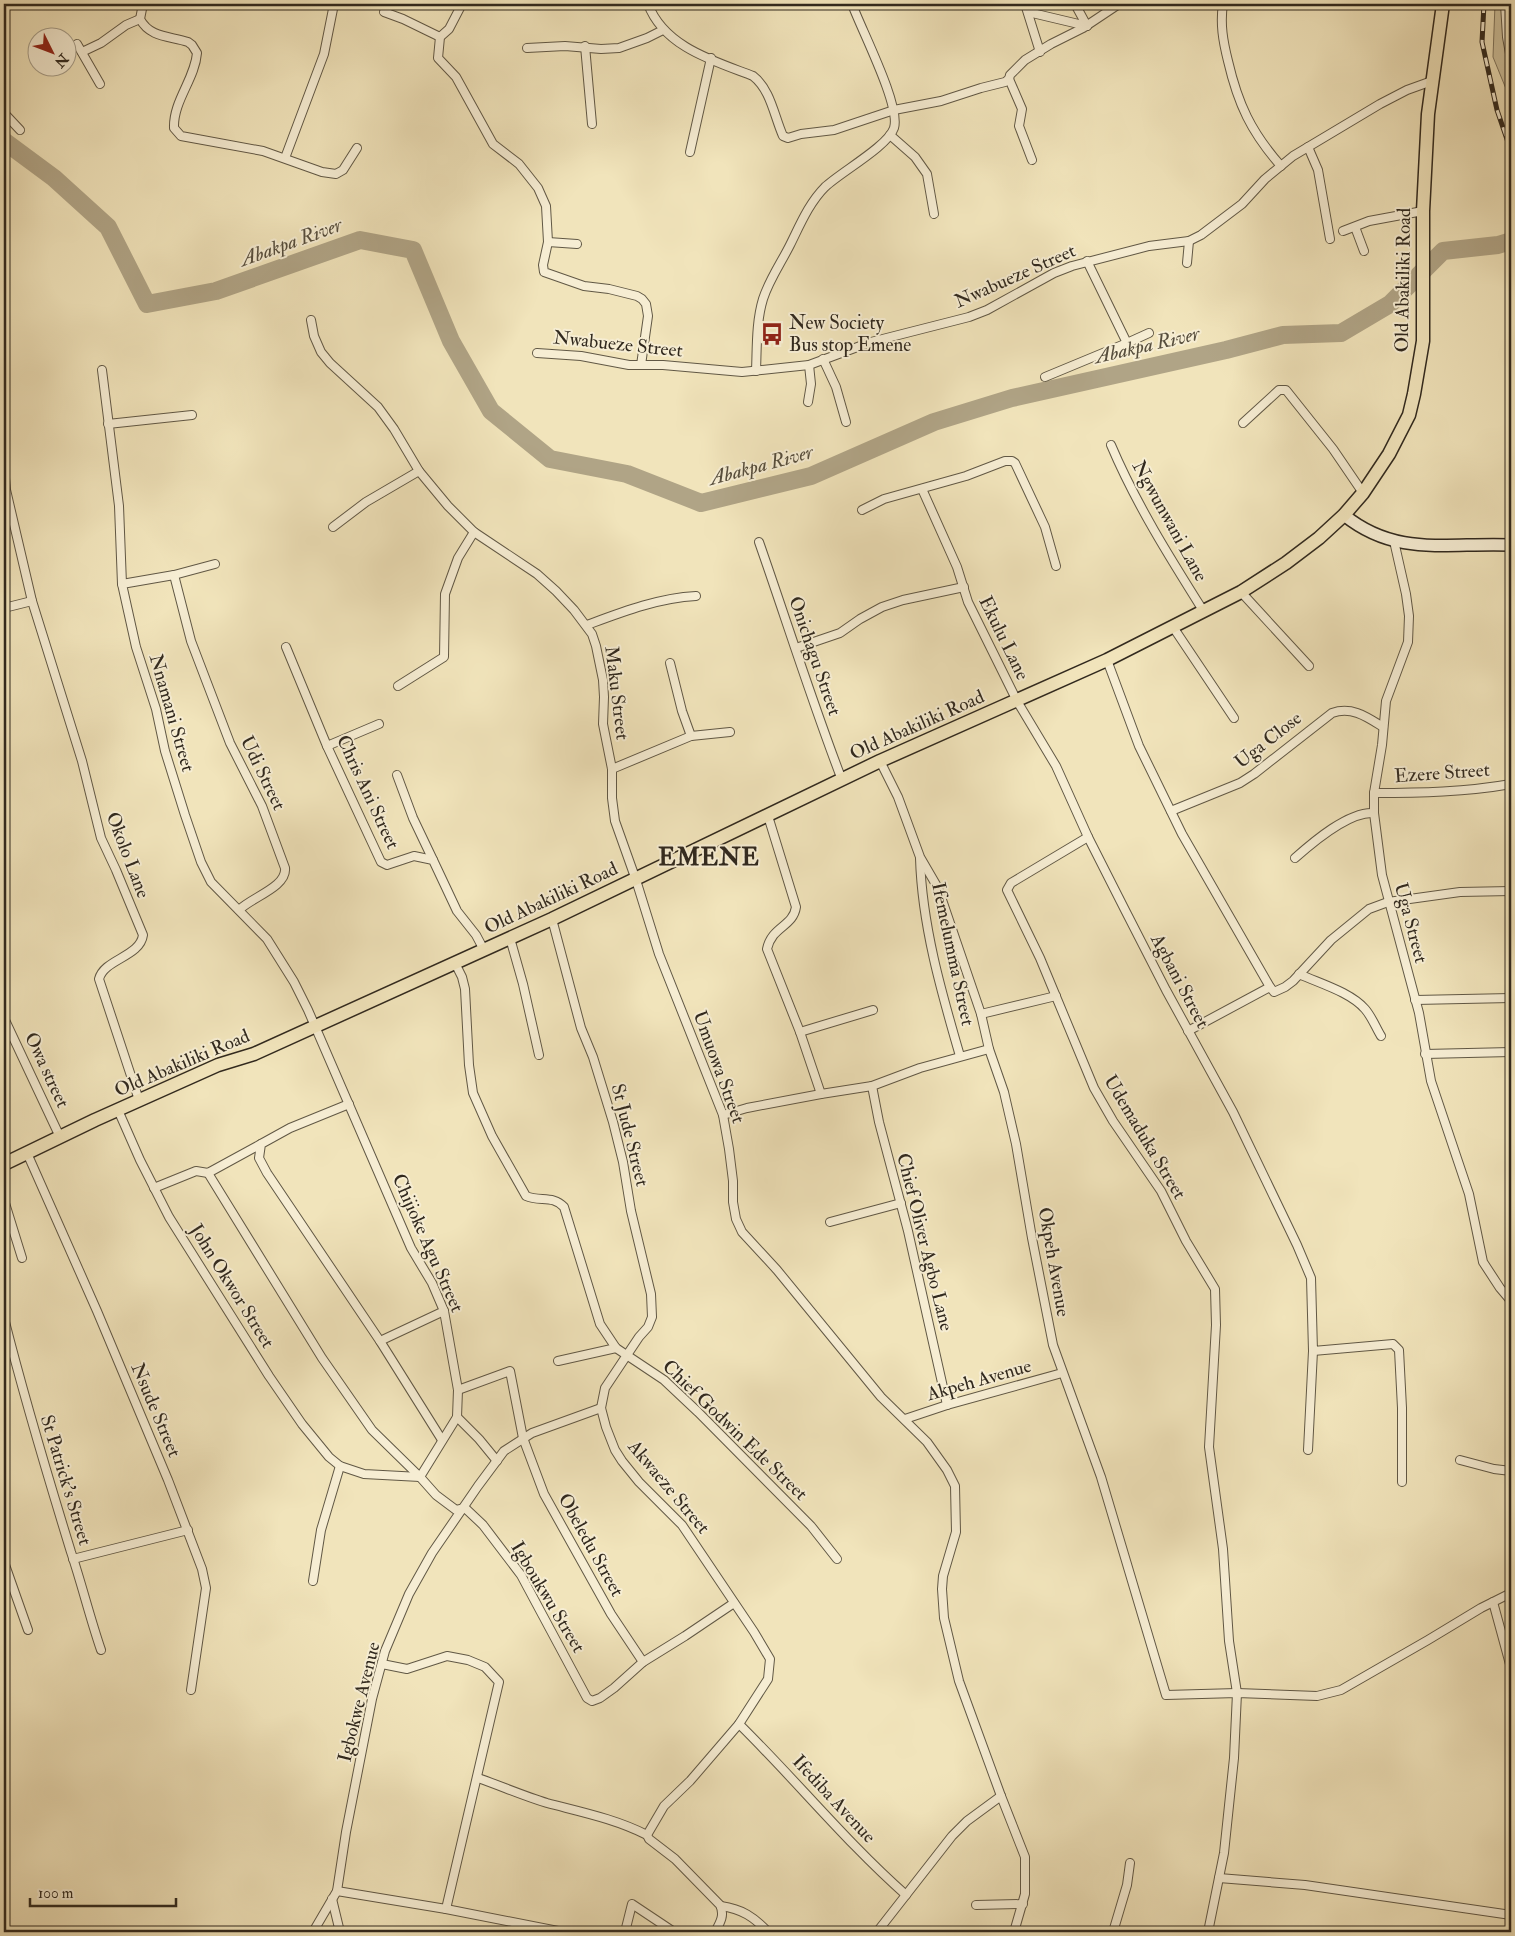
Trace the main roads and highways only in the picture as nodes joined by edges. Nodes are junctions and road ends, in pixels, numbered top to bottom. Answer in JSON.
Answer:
{"nodes":[{"id":1,"x":1443,"y":4,"type":"edge"},
{"id":2,"x":1344,"y":514,"type":"junction"},
{"id":3,"x":1511,"y":545,"type":"edge"},
{"id":4,"x":4,"y":1164,"type":"edge"}],
"edges":[{"from":1,"to":2,"type":"main road","name":"Old Abakiliki Road"},
{"from":2,"to":3,"type":"main road"},
{"from":2,"to":4,"type":"main road","name":"Old Abakiliki Road"}]}
